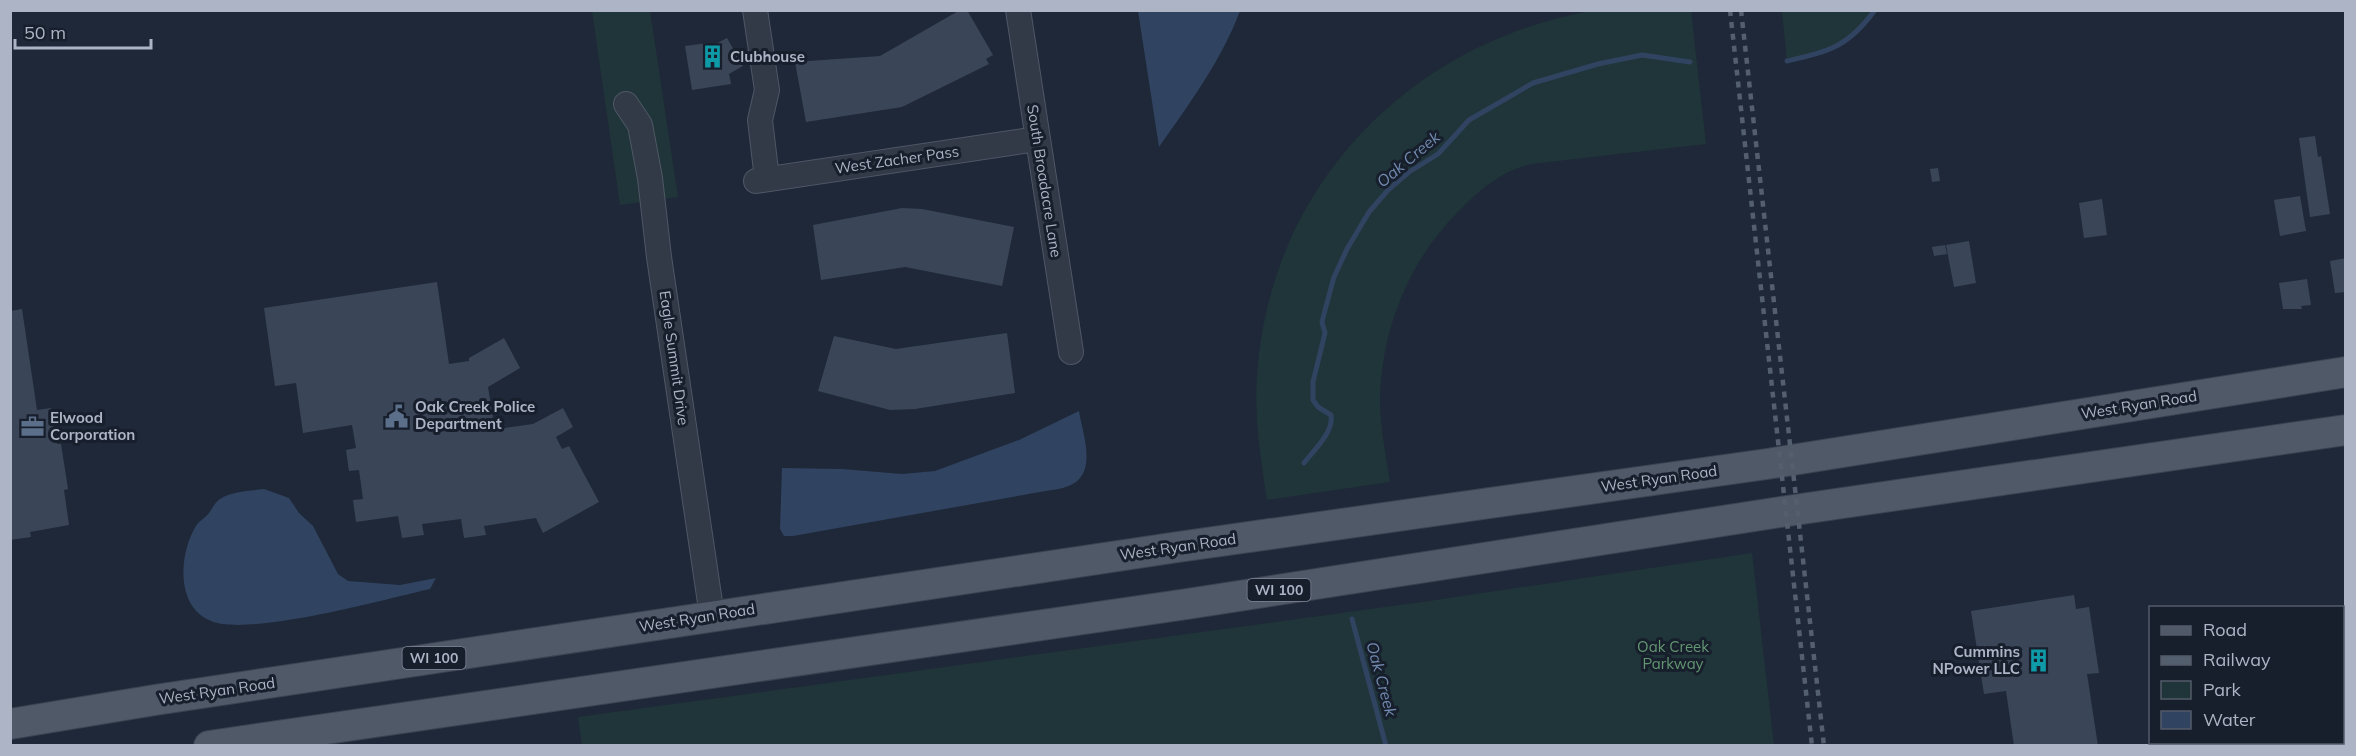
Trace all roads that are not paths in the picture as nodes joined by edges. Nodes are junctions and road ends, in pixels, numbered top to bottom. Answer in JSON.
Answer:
{"nodes":[{"id":1,"x":755,"y":10,"type":"edge"},
{"id":2,"x":1018,"y":10,"type":"edge"},
{"id":3,"x":626,"y":104,"type":"dead end"},
{"id":4,"x":1037,"y":139,"type":"junction"},
{"id":5,"x":1071,"y":352,"type":"dead end"},
{"id":6,"x":2346,"y":372,"type":"edge"},
{"id":7,"x":2346,"y":430,"type":"edge"},
{"id":8,"x":712,"y":616,"type":"junction"},
{"id":9,"x":10,"y":724,"type":"edge"},
{"id":10,"x":209,"y":746,"type":"edge"}],
"edges":[{"from":1,"to":4,"type":"street","name":"West Zacher Pass"},
{"from":2,"to":4,"type":"street","name":"South Broadacre Lane"},
{"from":3,"to":8,"type":"street","name":"Eagle Summit Drive"},
{"from":4,"to":5,"type":"street","name":"South Broadacre Lane"},
{"from":6,"to":8,"type":"main road","name":"West Ryan Road","number":"WI 100"},
{"from":7,"to":10,"type":"main road","number":"WI 100"},
{"from":8,"to":9,"type":"main road","name":"West Ryan Road","number":"WI 100"}]}
